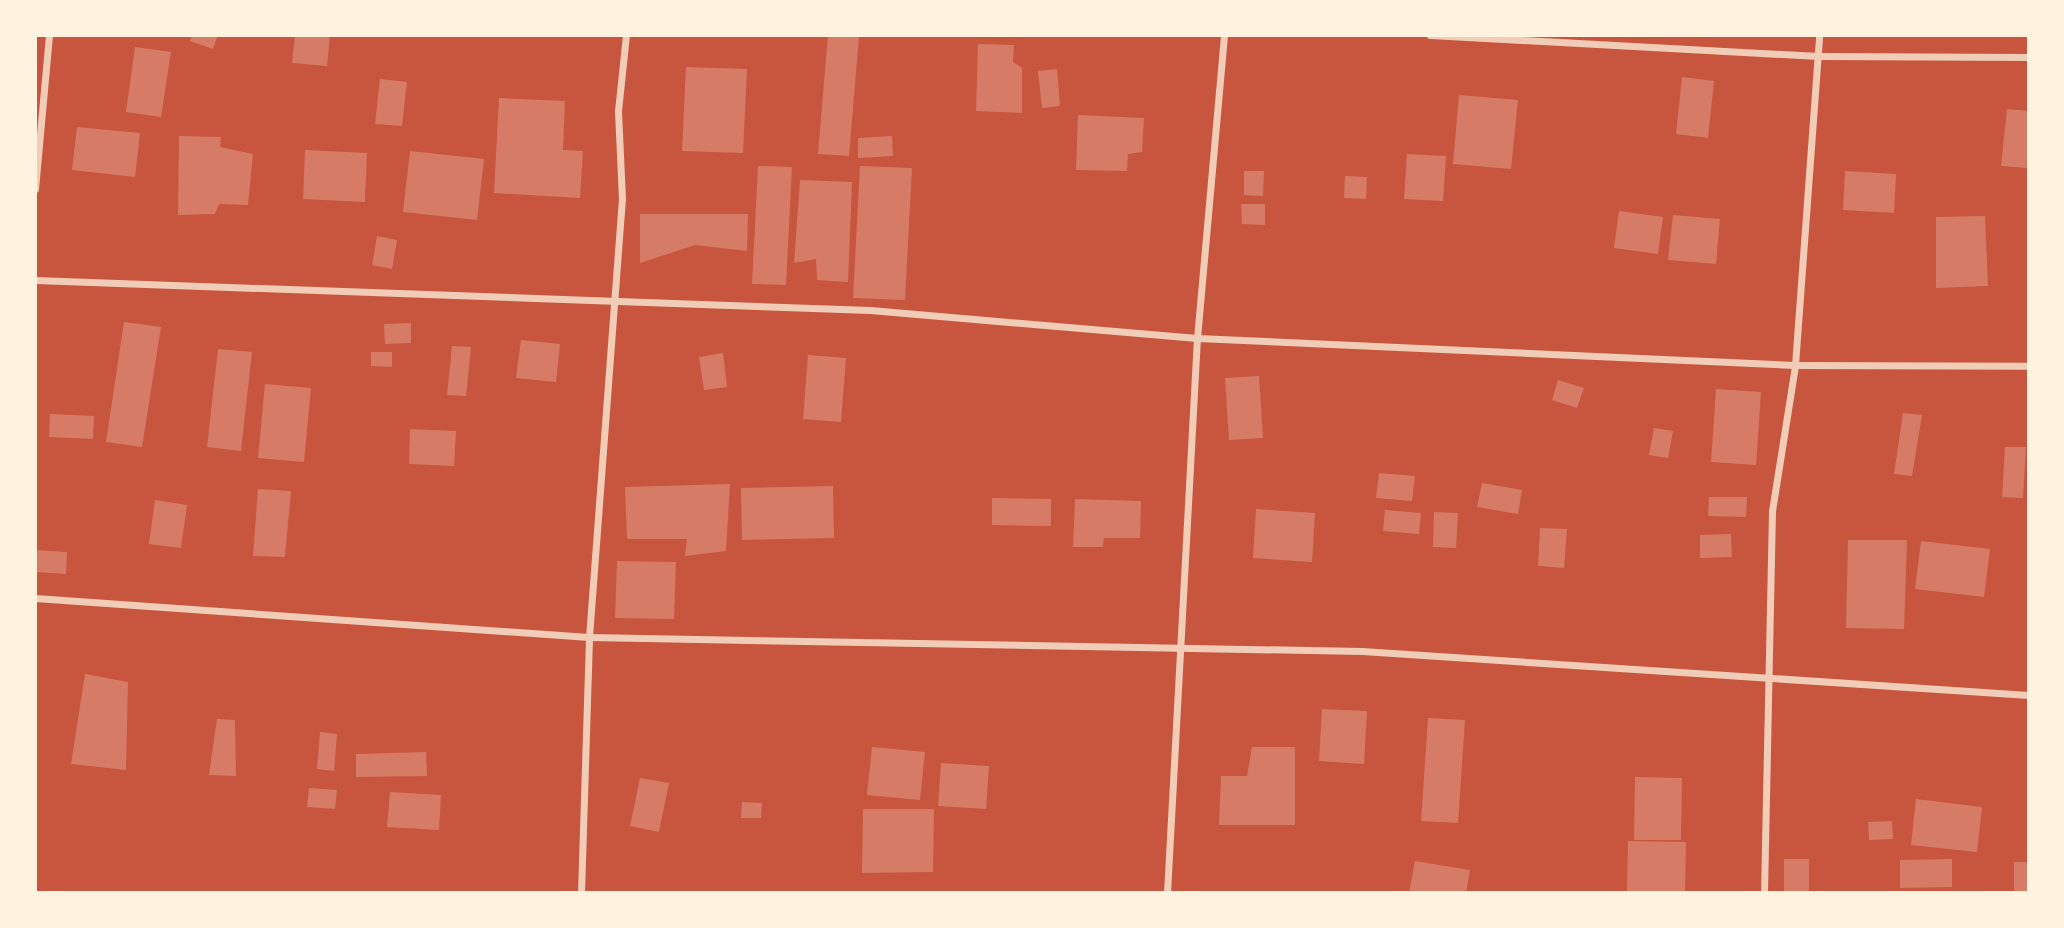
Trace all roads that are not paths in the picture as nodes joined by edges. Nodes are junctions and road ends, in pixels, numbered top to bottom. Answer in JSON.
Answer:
{"nodes":[{"id":1,"x":49,"y":35,"type":"edge"},
{"id":2,"x":626,"y":35,"type":"edge"},
{"id":3,"x":1224,"y":35,"type":"edge"},
{"id":4,"x":1430,"y":35,"type":"edge"},
{"id":5,"x":1819,"y":35,"type":"edge"},
{"id":6,"x":1818,"y":56,"type":"junction"},
{"id":7,"x":2029,"y":57,"type":"edge"},
{"id":8,"x":35,"y":188,"type":"edge"},
{"id":9,"x":35,"y":280,"type":"edge"},
{"id":10,"x":614,"y":304,"type":"junction"},
{"id":11,"x":1197,"y":338,"type":"junction"},
{"id":12,"x":1795,"y":365,"type":"junction"},
{"id":13,"x":2029,"y":366,"type":"edge"},
{"id":14,"x":35,"y":598,"type":"edge"},
{"id":15,"x":589,"y":637,"type":"junction"},
{"id":16,"x":1181,"y":648,"type":"junction"},
{"id":17,"x":1770,"y":677,"type":"junction"},
{"id":18,"x":2029,"y":695,"type":"edge"},
{"id":19,"x":581,"y":893,"type":"edge"},
{"id":20,"x":1167,"y":893,"type":"edge"},
{"id":21,"x":1764,"y":893,"type":"edge"}],
"edges":[{"from":1,"to":8,"type":"street"},
{"from":2,"to":10,"type":"street"},
{"from":3,"to":11,"type":"street"},
{"from":4,"to":6,"type":"street"},
{"from":5,"to":6,"type":"street"},
{"from":6,"to":7,"type":"street"},
{"from":6,"to":12,"type":"street"},
{"from":9,"to":10,"type":"street"},
{"from":10,"to":11,"type":"street"},
{"from":10,"to":15,"type":"street"},
{"from":11,"to":12,"type":"street"},
{"from":11,"to":16,"type":"street"},
{"from":12,"to":13,"type":"street"},
{"from":12,"to":17,"type":"street"},
{"from":14,"to":15,"type":"street"},
{"from":15,"to":16,"type":"street"},
{"from":15,"to":19,"type":"street"},
{"from":16,"to":17,"type":"street"},
{"from":16,"to":20,"type":"street"},
{"from":17,"to":18,"type":"street"},
{"from":17,"to":21,"type":"street"}]}
